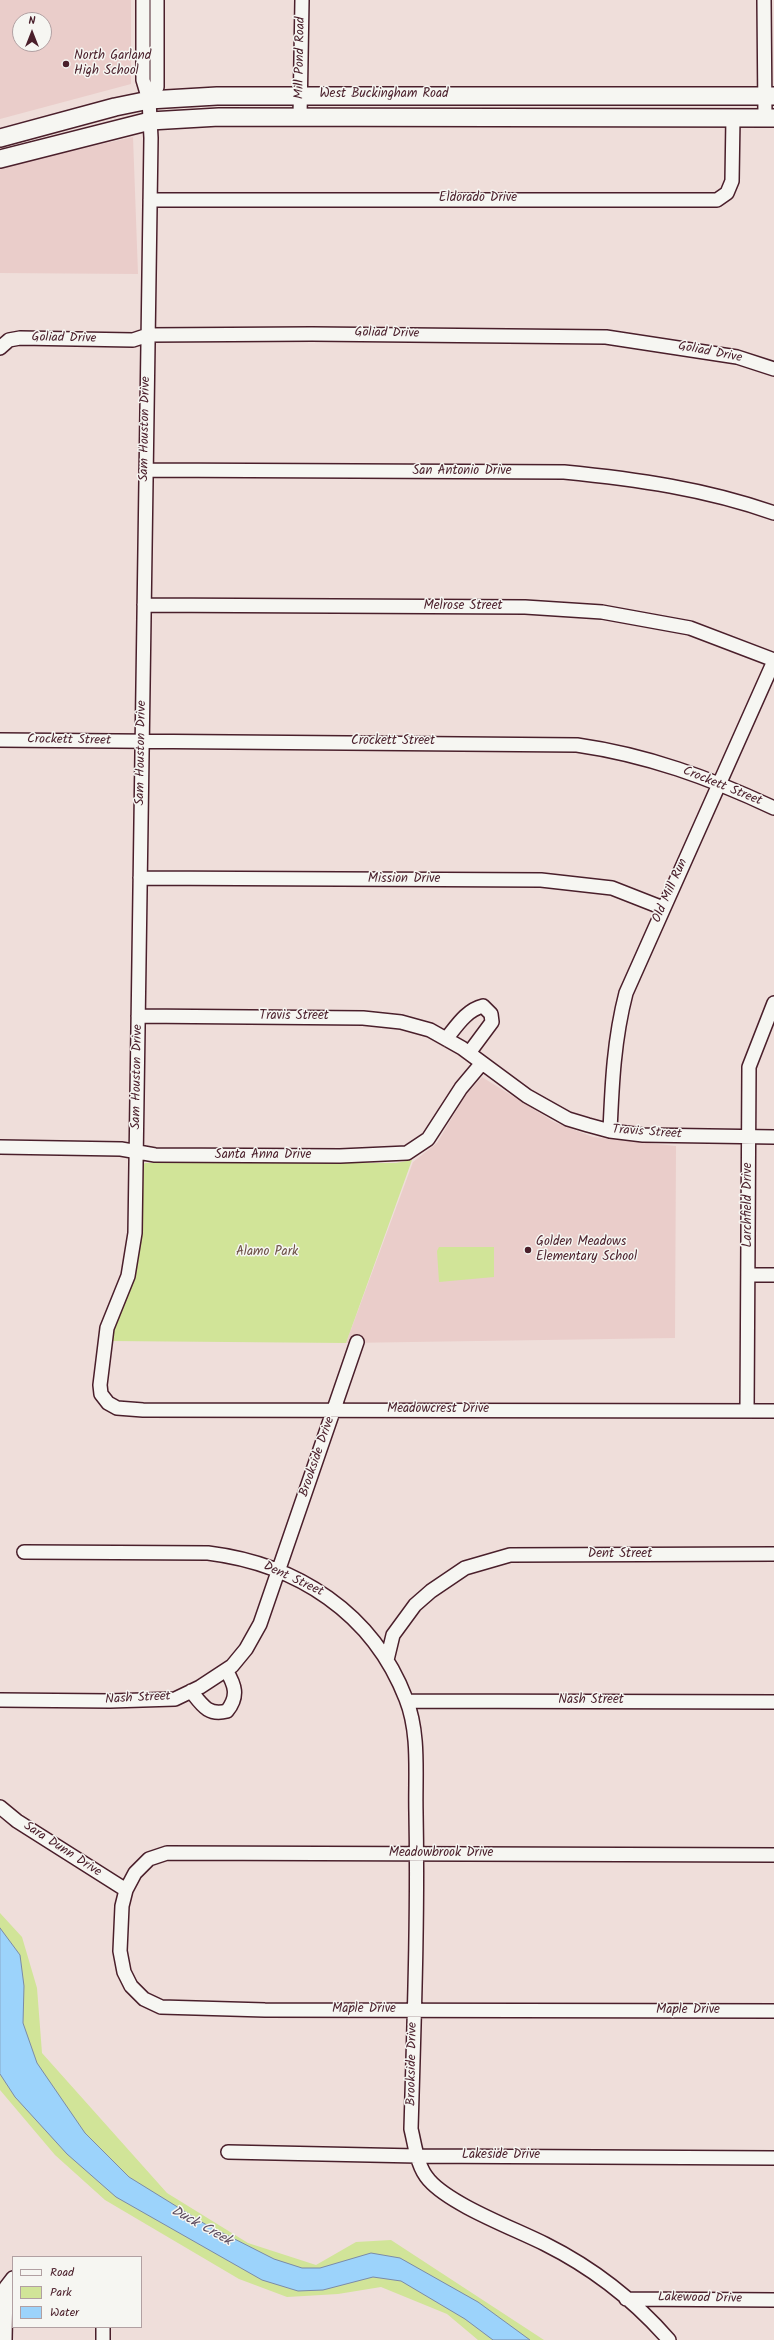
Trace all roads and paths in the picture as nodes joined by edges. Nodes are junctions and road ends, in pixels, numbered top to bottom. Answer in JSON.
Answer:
{"nodes":[{"id":1,"x":143,"y":0,"type":"edge"},
{"id":2,"x":157,"y":0,"type":"edge"},
{"id":3,"x":302,"y":0,"type":"edge"},
{"id":4,"x":764,"y":0,"type":"edge"},
{"id":5,"x":300,"y":95,"type":"junction"},
{"id":6,"x":770,"y":97,"type":"edge"},
{"id":7,"x":149,"y":100,"type":"junction"},
{"id":8,"x":300,"y":117,"type":"junction"},
{"id":9,"x":733,"y":118,"type":"junction"},
{"id":10,"x":770,"y":118,"type":"edge"},
{"id":11,"x":150,"y":122,"type":"junction"},
{"id":12,"x":22,"y":134,"type":"junction"},
{"id":13,"x":0,"y":138,"type":"edge"},
{"id":14,"x":23,"y":155,"type":"junction"},
{"id":15,"x":0,"y":159,"type":"edge"},
{"id":16,"x":150,"y":200,"type":"junction"},
{"id":17,"x":148,"y":335,"type":"junction"},
{"id":18,"x":0,"y":348,"type":"edge"},
{"id":19,"x":774,"y":369,"type":"edge"},
{"id":20,"x":146,"y":470,"type":"junction"},
{"id":21,"x":774,"y":513,"type":"edge"},
{"id":22,"x":144,"y":605,"type":"junction"},
{"id":23,"x":774,"y":661,"type":"edge"},
{"id":24,"x":0,"y":740,"type":"edge"},
{"id":25,"x":142,"y":742,"type":"junction"},
{"id":26,"x":719,"y":783,"type":"junction"},
{"id":27,"x":774,"y":808,"type":"edge"},
{"id":28,"x":140,"y":878,"type":"junction"},
{"id":29,"x":663,"y":908,"type":"junction"},
{"id":30,"x":774,"y":1003,"type":"edge"},
{"id":31,"x":138,"y":1016,"type":"junction"},
{"id":32,"x":446,"y":1039,"type":"junction"},
{"id":33,"x":469,"y":1053,"type":"junction"},
{"id":34,"x":482,"y":1063,"type":"junction"},
{"id":35,"x":610,"y":1132,"type":"junction"},
{"id":36,"x":749,"y":1137,"type":"junction"},
{"id":37,"x":774,"y":1137,"type":"edge"},
{"id":38,"x":0,"y":1147,"type":"edge"},
{"id":39,"x":137,"y":1153,"type":"junction"},
{"id":40,"x":748,"y":1274,"type":"junction"},
{"id":41,"x":774,"y":1275,"type":"edge"},
{"id":42,"x":357,"y":1342,"type":"dead end"},
{"id":43,"x":104,"y":1400,"type":"joint"},
{"id":44,"x":334,"y":1410,"type":"junction"},
{"id":45,"x":747,"y":1411,"type":"junction"},
{"id":46,"x":774,"y":1411,"type":"edge"},
{"id":47,"x":24,"y":1552,"type":"dead end"},
{"id":48,"x":774,"y":1554,"type":"edge"},
{"id":49,"x":278,"y":1571,"type":"junction"},
{"id":50,"x":387,"y":1660,"type":"junction"},
{"id":51,"x":226,"y":1670,"type":"junction"},
{"id":52,"x":191,"y":1691,"type":"junction"},
{"id":53,"x":0,"y":1700,"type":"edge"},
{"id":54,"x":407,"y":1701,"type":"junction"},
{"id":55,"x":774,"y":1702,"type":"edge"},
{"id":56,"x":0,"y":1807,"type":"edge"},
{"id":57,"x":417,"y":1854,"type":"junction"},
{"id":58,"x":774,"y":1855,"type":"edge"},
{"id":59,"x":126,"y":1890,"type":"junction"},
{"id":60,"x":414,"y":2010,"type":"junction"},
{"id":61,"x":774,"y":2011,"type":"edge"},
{"id":62,"x":228,"y":2152,"type":"dead end"},
{"id":63,"x":417,"y":2156,"type":"junction"},
{"id":64,"x":774,"y":2158,"type":"edge"},
{"id":65,"x":12,"y":2279,"type":"edge"},
{"id":66,"x":626,"y":2299,"type":"junction"},
{"id":67,"x":774,"y":2300,"type":"edge"},
{"id":68,"x":103,"y":2328,"type":"edge"},
{"id":69,"x":5,"y":2340,"type":"edge"},
{"id":70,"x":104,"y":2340,"type":"edge"},
{"id":71,"x":668,"y":2340,"type":"edge"}],
"edges":[{"from":1,"to":7,"type":"street","name":"Sam Houston Drive"},
{"from":2,"to":7,"type":"street","name":"Sam Houston Drive"},
{"from":3,"to":5,"type":"street","name":"Mill Pond Road"},
{"from":4,"to":6,"type":"street"},
{"from":5,"to":6,"type":"main road","name":"West Buckingham Road"},
{"from":5,"to":7,"type":"main road","name":"West Buckingham Road"},
{"from":5,"to":8,"type":"street","name":"Mill Pond Road"},
{"from":6,"to":10,"type":"street"},
{"from":7,"to":11,"type":"street","name":"Sam Houston Drive"},
{"from":7,"to":12,"type":"main road","name":"West Buckingham Road"},
{"from":8,"to":9,"type":"main road","name":"West Buckingham Road"},
{"from":8,"to":11,"type":"main road","name":"West Buckingham Road"},
{"from":9,"to":10,"type":"main road","name":"West Buckingham Road"},
{"from":9,"to":16,"type":"street","name":"Eldorado Drive"},
{"from":11,"to":14,"type":"main road","name":"West Buckingham Road"},
{"from":11,"to":16,"type":"street","name":"Sam Houston Drive"},
{"from":12,"to":13,"type":"main road","name":"West Buckingham Road"},
{"from":12,"to":14,"type":"main road"},
{"from":14,"to":15,"type":"main road","name":"West Buckingham Road"},
{"from":16,"to":17,"type":"street","name":"Sam Houston Drive"},
{"from":17,"to":18,"type":"street","name":"Goliad Drive"},
{"from":17,"to":19,"type":"street","name":"Goliad Drive"},
{"from":17,"to":20,"type":"street","name":"Sam Houston Drive"},
{"from":20,"to":21,"type":"street","name":"San Antonio Drive"},
{"from":20,"to":22,"type":"street","name":"Sam Houston Drive"},
{"from":22,"to":23,"type":"street","name":"Melrose Street"},
{"from":22,"to":25,"type":"street","name":"Sam Houston Drive"},
{"from":23,"to":26,"type":"street","name":"Old Mill Run"},
{"from":24,"to":25,"type":"street","name":"Crockett Street"},
{"from":25,"to":26,"type":"street","name":"Crockett Street"},
{"from":25,"to":28,"type":"street","name":"Sam Houston Drive"},
{"from":26,"to":27,"type":"street","name":"Crockett Street"},
{"from":26,"to":29,"type":"street","name":"Old Mill Run"},
{"from":28,"to":29,"type":"street","name":"Mission Drive"},
{"from":28,"to":31,"type":"street","name":"Sam Houston Drive"},
{"from":29,"to":35,"type":"street","name":"Old Mill Run"},
{"from":30,"to":36,"type":"street","name":"Larchfield Drive"},
{"from":31,"to":32,"type":"street","name":"Travis Street"},
{"from":31,"to":39,"type":"street","name":"Sam Houston Drive"},
{"from":32,"to":33,"type":"street","name":"Travis Street"},
{"from":32,"to":33,"type":"street"},
{"from":33,"to":34,"type":"street","name":"Travis Street"},
{"from":34,"to":35,"type":"street","name":"Travis Street"},
{"from":34,"to":39,"type":"street","name":"Santa Anna Drive"},
{"from":35,"to":36,"type":"street","name":"Travis Street"},
{"from":36,"to":37,"type":"street","name":"Travis Street"},
{"from":36,"to":40,"type":"street","name":"Larchfield Drive"},
{"from":38,"to":39,"type":"street","name":"Santa Anna Drive"},
{"from":39,"to":43,"type":"street","name":"Sam Houston Drive"},
{"from":40,"to":41,"type":"street"},
{"from":40,"to":45,"type":"street","name":"Larchfield Drive"},
{"from":42,"to":44,"type":"street","name":"Brookside Drive"},
{"from":43,"to":44,"type":"street","name":"Meadowcrest Drive"},
{"from":44,"to":45,"type":"street","name":"Meadowcrest Drive"},
{"from":44,"to":49,"type":"street","name":"Brookside Drive"},
{"from":45,"to":46,"type":"street","name":"Meadowcrest Drive"},
{"from":47,"to":49,"type":"street","name":"Dent Street"},
{"from":48,"to":50,"type":"street","name":"Dent Street"},
{"from":49,"to":50,"type":"street","name":"Dent Street"},
{"from":49,"to":51,"type":"street","name":"Nash Street"},
{"from":50,"to":54,"type":"street","name":"Brookside Drive"},
{"from":51,"to":52,"type":"street","name":"Nash Street"},
{"from":51,"to":52,"type":"street"},
{"from":52,"to":53,"type":"street","name":"Nash Street"},
{"from":54,"to":55,"type":"street","name":"Nash Street"},
{"from":54,"to":57,"type":"street","name":"Brookside Drive"},
{"from":56,"to":59,"type":"street","name":"Sara Dunn Drive"},
{"from":57,"to":58,"type":"street","name":"Meadowbrook Drive"},
{"from":57,"to":59,"type":"street","name":"Meadowbrook Drive"},
{"from":57,"to":60,"type":"street","name":"Brookside Drive"},
{"from":59,"to":60,"type":"street","name":"Maple Drive"},
{"from":60,"to":61,"type":"street","name":"Maple Drive"},
{"from":60,"to":63,"type":"street","name":"Brookside Drive"},
{"from":62,"to":63,"type":"street","name":"Lakeside Drive"},
{"from":63,"to":64,"type":"street","name":"Lakeside Drive"},
{"from":63,"to":66,"type":"street","name":"Brookside Drive"},
{"from":65,"to":69,"type":"street"},
{"from":66,"to":67,"type":"street","name":"Lakewood Drive"},
{"from":66,"to":71,"type":"street","name":"Brookside Drive"},
{"from":68,"to":70,"type":"street"}]}
